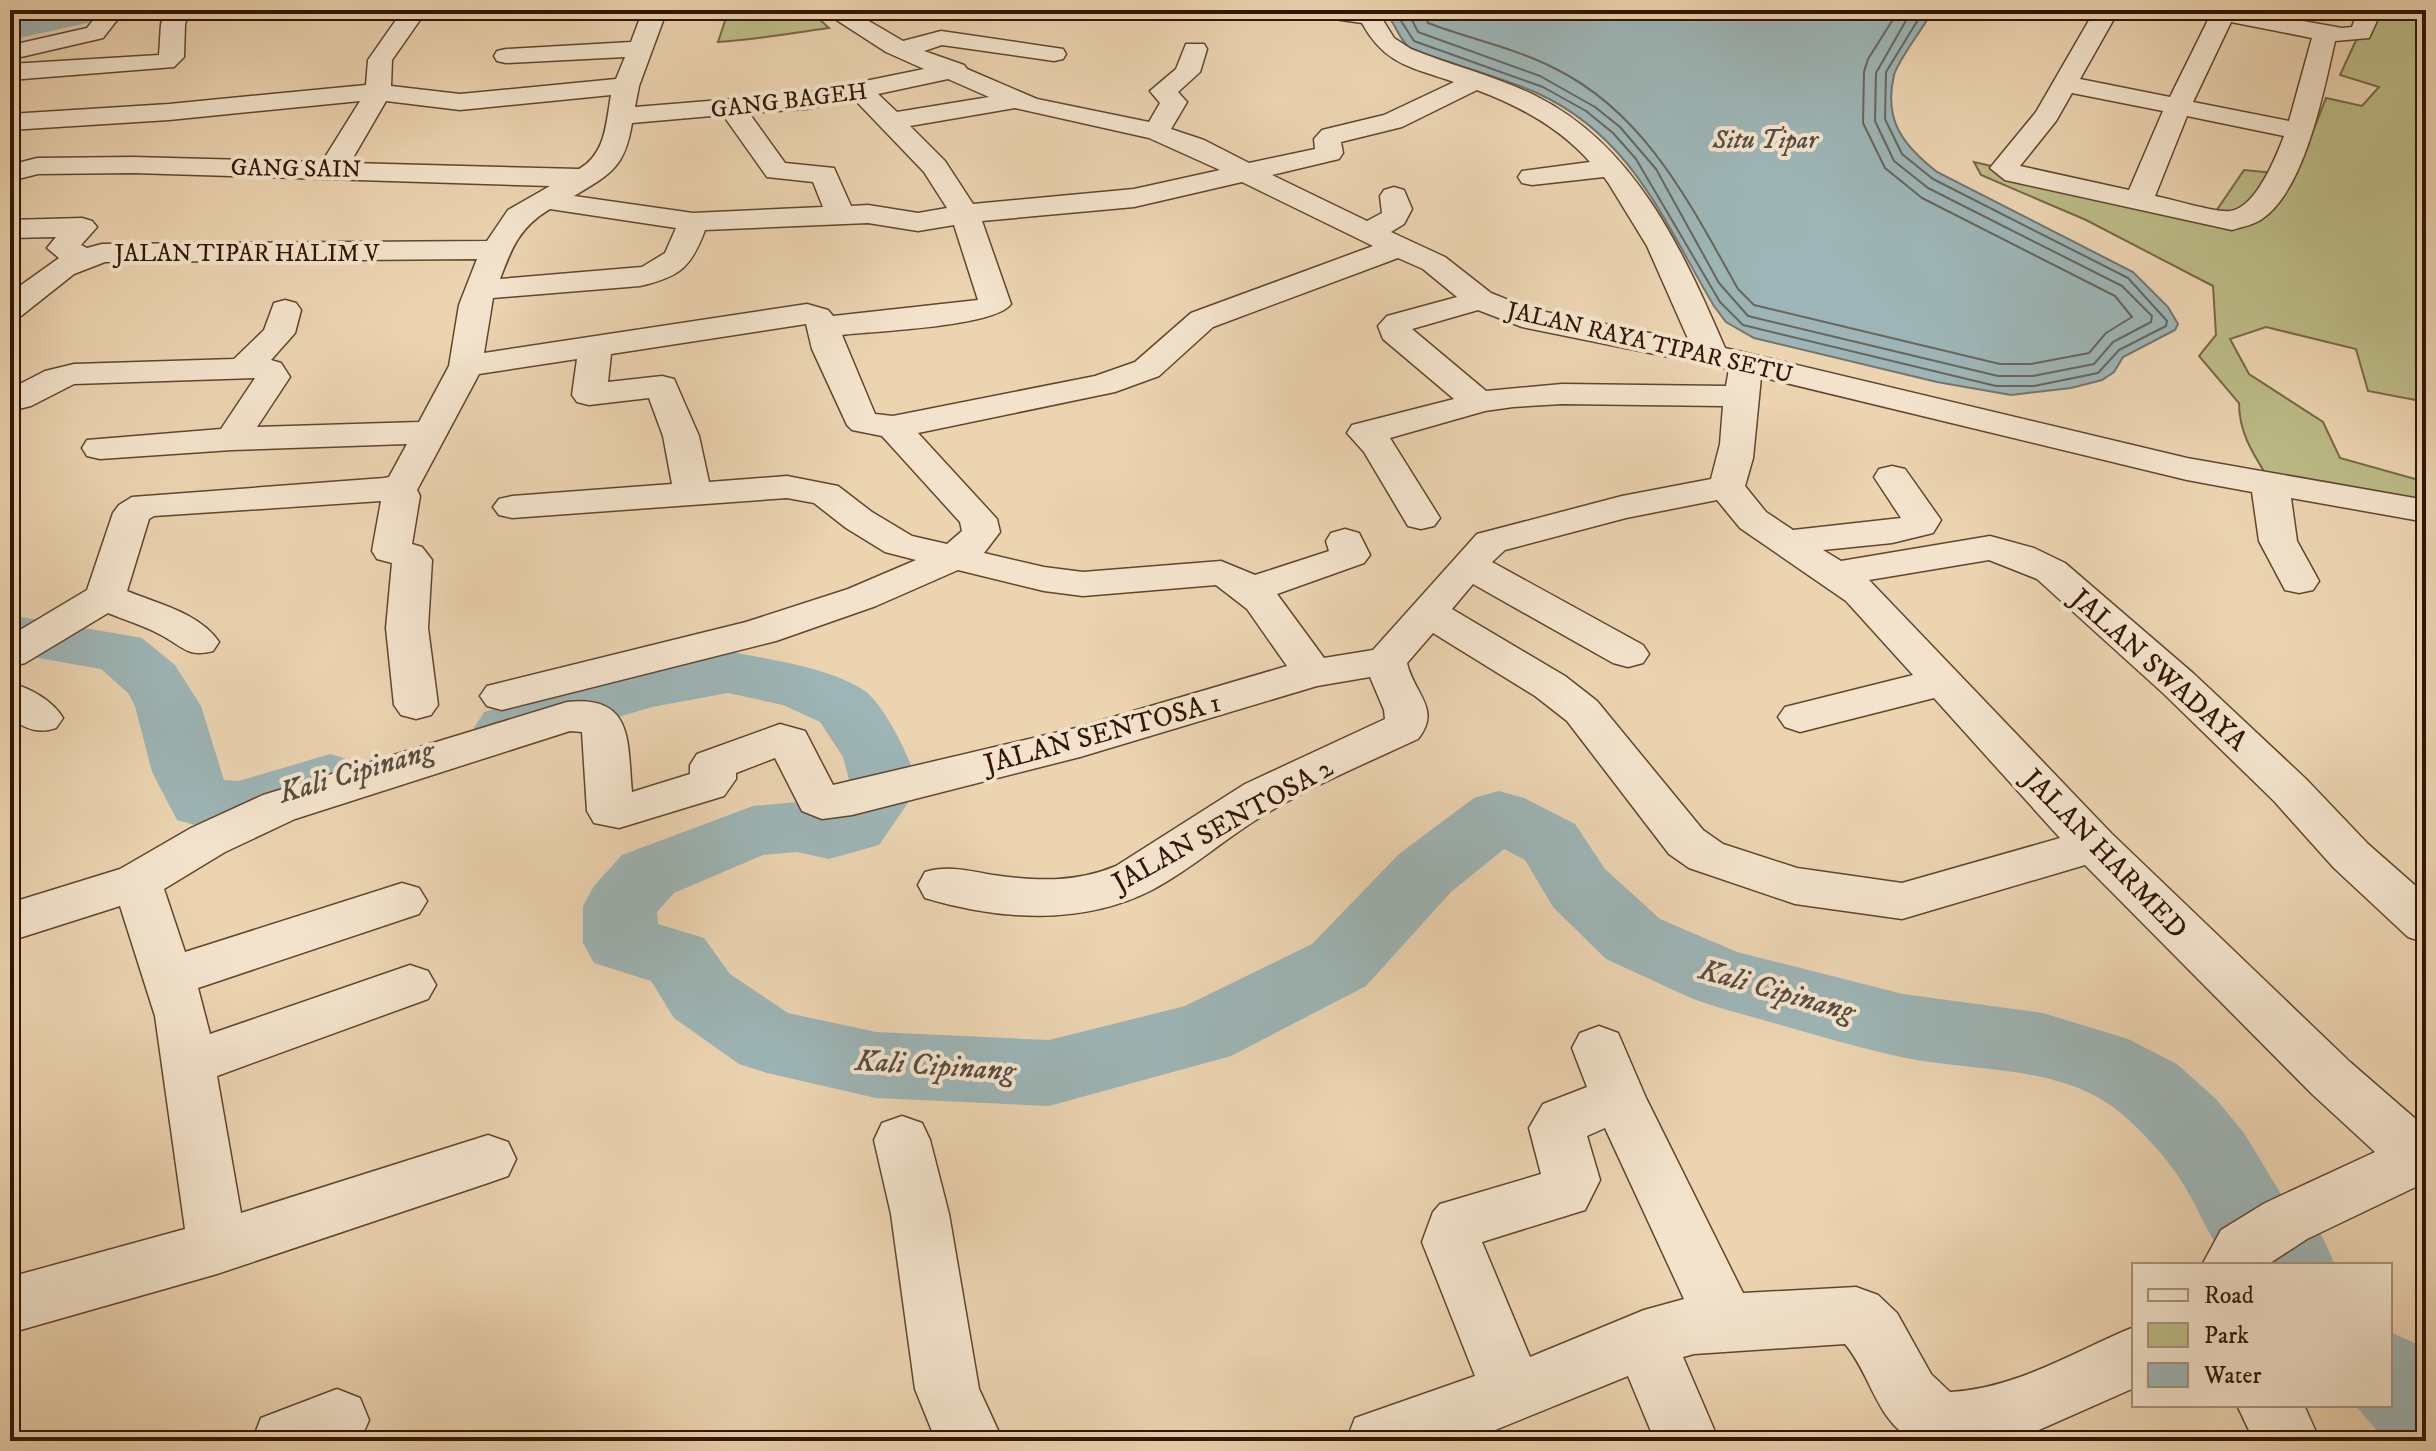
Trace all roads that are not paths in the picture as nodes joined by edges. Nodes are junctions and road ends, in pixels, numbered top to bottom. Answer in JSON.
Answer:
{"nodes":[{"id":1,"x":131,"y":10,"type":"edge"},
{"id":2,"x":178,"y":10,"type":"edge"},
{"id":3,"x":415,"y":10,"type":"edge"},
{"id":4,"x":655,"y":10,"type":"edge"},
{"id":5,"x":833,"y":10,"type":"edge"},
{"id":6,"x":1315,"y":10,"type":"edge"},
{"id":7,"x":2107,"y":10,"type":"edge"},
{"id":8,"x":2370,"y":10,"type":"edge"},
{"id":9,"x":2217,"y":11,"type":"edge"},
{"id":10,"x":2325,"y":33,"type":"junction"},
{"id":11,"x":637,"y":49,"type":"junction"},
{"id":12,"x":901,"y":49,"type":"junction"},
{"id":13,"x":1195,"y":49,"type":"dead end"},
{"id":14,"x":1054,"y":54,"type":"dead end"},
{"id":15,"x":506,"y":56,"type":"dead end"},
{"id":16,"x":10,"y":63,"type":"edge"},
{"id":17,"x":955,"y":70,"type":"junction"},
{"id":18,"x":10,"y":72,"type":"edge"},
{"id":19,"x":1475,"y":82,"type":"junction"},
{"id":20,"x":2066,"y":84,"type":"junction"},
{"id":21,"x":862,"y":92,"type":"junction"},
{"id":22,"x":378,"y":93,"type":"junction"},
{"id":23,"x":1018,"y":100,"type":"junction"},
{"id":24,"x":623,"y":101,"type":"junction"},
{"id":25,"x":2178,"y":107,"type":"junction"},
{"id":26,"x":732,"y":109,"type":"junction"},
{"id":27,"x":91,"y":117,"type":"junction"},
{"id":28,"x":892,"y":121,"type":"junction"},
{"id":29,"x":10,"y":122,"type":"edge"},
{"id":30,"x":2300,"y":131,"type":"junction"},
{"id":31,"x":1156,"y":132,"type":"junction"},
{"id":32,"x":1612,"y":168,"type":"junction"},
{"id":33,"x":332,"y":169,"type":"junction"},
{"id":34,"x":23,"y":170,"type":"edge"},
{"id":35,"x":1245,"y":171,"type":"junction"},
{"id":36,"x":1532,"y":177,"type":"dead end"},
{"id":37,"x":582,"y":178,"type":"junction"},
{"id":38,"x":1394,"y":196,"type":"dead end"},
{"id":39,"x":545,"y":200,"type":"junction"},
{"id":40,"x":2138,"y":202,"type":"junction"},
{"id":41,"x":965,"y":214,"type":"junction"},
{"id":42,"x":840,"y":215,"type":"junction"},
{"id":43,"x":693,"y":222,"type":"junction"},
{"id":44,"x":10,"y":229,"type":"edge"},
{"id":45,"x":1369,"y":232,"type":"junction"},
{"id":46,"x":1399,"y":247,"type":"junction"},
{"id":47,"x":496,"y":250,"type":"junction"},
{"id":48,"x":84,"y":258,"type":"junction"},
{"id":49,"x":481,"y":290,"type":"junction"},
{"id":50,"x":1480,"y":300,"type":"junction"},
{"id":51,"x":11,"y":307,"type":"edge"},
{"id":52,"x":285,"y":310,"type":"dead end"},
{"id":53,"x":824,"y":327,"type":"junction"},
{"id":54,"x":595,"y":347,"type":"junction"},
{"id":55,"x":1711,"y":355,"type":"junction"},
{"id":56,"x":466,"y":366,"type":"junction"},
{"id":57,"x":245,"y":367,"type":"junction"},
{"id":58,"x":1743,"y":379,"type":"junction"},
{"id":59,"x":10,"y":401,"type":"edge"},
{"id":60,"x":1479,"y":402,"type":"junction"},
{"id":61,"x":893,"y":427,"type":"junction"},
{"id":62,"x":432,"y":432,"type":"junction"},
{"id":63,"x":232,"y":439,"type":"junction"},
{"id":64,"x":100,"y":448,"type":"dead end"},
{"id":65,"x":1892,"y":477,"type":"dead end"},
{"id":66,"x":2270,"y":484,"type":"junction"},
{"id":67,"x":398,"y":487,"type":"junction"},
{"id":68,"x":1726,"y":487,"type":"junction"},
{"id":69,"x":693,"y":495,"type":"junction"},
{"id":70,"x":512,"y":507,"type":"dead end"},
{"id":71,"x":1421,"y":518,"type":"dead end"},
{"id":72,"x":2418,"y":524,"type":"edge"},
{"id":73,"x":1345,"y":541,"type":"dead end"},
{"id":74,"x":1785,"y":542,"type":"junction"},
{"id":75,"x":953,"y":557,"type":"junction"},
{"id":76,"x":1468,"y":565,"type":"junction"},
{"id":77,"x":1836,"y":574,"type":"junction"},
{"id":78,"x":2299,"y":581,"type":"dead end"},
{"id":79,"x":1252,"y":589,"type":"junction"},
{"id":80,"x":102,"y":599,"type":"junction"},
{"id":81,"x":1428,"y":612,"type":"junction"},
{"id":82,"x":198,"y":642,"type":"dead end"},
{"id":83,"x":18,"y":648,"type":"edge"},
{"id":84,"x":1628,"y":654,"type":"dead end"},
{"id":85,"x":1386,"y":661,"type":"junction"},
{"id":86,"x":1313,"y":673,"type":"junction"},
{"id":87,"x":1942,"y":682,"type":"junction"},
{"id":88,"x":502,"y":696,"type":"dead end"},
{"id":89,"x":416,"y":705,"type":"dead end"},
{"id":90,"x":1800,"y":717,"type":"dead end"},
{"id":91,"x":2094,"y":845,"type":"junction"},
{"id":92,"x":137,"y":882,"type":"junction"},
{"id":93,"x":942,"y":885,"type":"dead end"},
{"id":94,"x":402,"y":901,"type":"dead end"},
{"id":95,"x":10,"y":922,"type":"edge"},
{"id":96,"x":2426,"y":924,"type":"edge"},
{"id":97,"x":169,"y":977,"type":"junction"},
{"id":98,"x":410,"y":985,"type":"dead end"},
{"id":99,"x":188,"y":1064,"type":"junction"},
{"id":100,"x":902,"y":1140,"type":"dead end"},
{"id":101,"x":2423,"y":1156,"type":"edge"},
{"id":102,"x":488,"y":1159,"type":"dead end"},
{"id":103,"x":2253,"y":1245,"type":"edge"},
{"id":104,"x":217,"y":1247,"type":"junction"},
{"id":105,"x":10,"y":1305,"type":"edge"},
{"id":106,"x":1726,"y":1323,"type":"junction"},
{"id":107,"x":1644,"y":1339,"type":"junction"},
{"id":108,"x":2132,"y":1358,"type":"edge"},
{"id":109,"x":1514,"y":1394,"type":"junction"},
{"id":110,"x":2270,"y":1407,"type":"edge"},
{"id":111,"x":971,"y":1441,"type":"edge"},
{"id":112,"x":1378,"y":1441,"type":"edge"},
{"id":113,"x":1687,"y":1441,"type":"edge"},
{"id":114,"x":2288,"y":1441,"type":"edge"}],
"edges":[{"from":1,"to":16,"type":"street"},
{"from":2,"to":18,"type":"street"},
{"from":3,"to":22,"type":"street"},
{"from":4,"to":11,"type":"street"},
{"from":5,"to":12,"type":"street","name":"JALAN RAYA TIPAR SETU"},
{"from":6,"to":19,"type":"street"},
{"from":7,"to":20,"type":"street"},
{"from":8,"to":10,"type":"street"},
{"from":9,"to":10,"type":"street"},
{"from":9,"to":25,"type":"street"},
{"from":10,"to":30,"type":"street"},
{"from":11,"to":15,"type":"street"},
{"from":11,"to":24,"type":"street"},
{"from":12,"to":14,"type":"street"},
{"from":12,"to":17,"type":"street","name":"JALAN RAYA TIPAR SETU"},
{"from":13,"to":31,"type":"street"},
{"from":17,"to":21,"type":"street","name":"GANG BAGEH"},
{"from":17,"to":23,"type":"street","name":"JALAN RAYA TIPAR SETU"},
{"from":19,"to":32,"type":"street"},
{"from":19,"to":35,"type":"street"},
{"from":20,"to":25,"type":"street"},
{"from":20,"to":40,"type":"street"},
{"from":21,"to":26,"type":"street","name":"GANG BAGEH"},
{"from":21,"to":28,"type":"street"},
{"from":22,"to":24,"type":"street","name":"GANG BAGEH"},
{"from":22,"to":27,"type":"street","name":"GANG BAGEH"},
{"from":22,"to":33,"type":"street"},
{"from":23,"to":28,"type":"street"},
{"from":23,"to":31,"type":"street","name":"JALAN RAYA TIPAR SETU"},
{"from":24,"to":26,"type":"street","name":"GANG BAGEH"},
{"from":24,"to":37,"type":"street"},
{"from":25,"to":30,"type":"street"},
{"from":25,"to":40,"type":"street"},
{"from":26,"to":42,"type":"street"},
{"from":27,"to":29,"type":"street","name":"GANG BAGEH"},
{"from":27,"to":34,"type":"street"},
{"from":28,"to":41,"type":"street"},
{"from":30,"to":40,"type":"street"},
{"from":31,"to":35,"type":"street","name":"JALAN RAYA TIPAR SETU"},
{"from":32,"to":36,"type":"street"},
{"from":32,"to":55,"type":"street"},
{"from":33,"to":34,"type":"street","name":"GANG SAIN"},
{"from":33,"to":37,"type":"street","name":"GANG SAIN"},
{"from":35,"to":41,"type":"street"},
{"from":35,"to":45,"type":"street","name":"JALAN RAYA TIPAR SETU"},
{"from":37,"to":39,"type":"street"},
{"from":38,"to":45,"type":"street"},
{"from":39,"to":43,"type":"street"},
{"from":39,"to":47,"type":"street"},
{"from":41,"to":42,"type":"street"},
{"from":41,"to":53,"type":"street"},
{"from":42,"to":43,"type":"street"},
{"from":43,"to":49,"type":"street"},
{"from":44,"to":48,"type":"street"},
{"from":45,"to":46,"type":"street","name":"JALAN RAYA TIPAR SETU"},
{"from":46,"to":50,"type":"street","name":"JALAN RAYA TIPAR SETU"},
{"from":46,"to":61,"type":"street"},
{"from":47,"to":48,"type":"street","name":"JALAN TIPAR HALIM V"},
{"from":47,"to":49,"type":"street"},
{"from":48,"to":51,"type":"street","name":"JALAN TIPAR HALIM V"},
{"from":49,"to":56,"type":"street"},
{"from":50,"to":55,"type":"street","name":"JALAN RAYA TIPAR SETU"},
{"from":50,"to":60,"type":"street"},
{"from":52,"to":57,"type":"street"},
{"from":53,"to":54,"type":"street"},
{"from":53,"to":61,"type":"street"},
{"from":54,"to":56,"type":"street"},
{"from":54,"to":69,"type":"street"},
{"from":55,"to":58,"type":"street","name":"JALAN RAYA TIPAR SETU"},
{"from":56,"to":62,"type":"street"},
{"from":57,"to":59,"type":"street"},
{"from":57,"to":63,"type":"street"},
{"from":58,"to":60,"type":"street"},
{"from":58,"to":66,"type":"street","name":"JALAN RAYA TIPAR SETU"},
{"from":58,"to":68,"type":"street"},
{"from":60,"to":71,"type":"street"},
{"from":61,"to":75,"type":"street"},
{"from":62,"to":63,"type":"street"},
{"from":62,"to":67,"type":"street"},
{"from":63,"to":64,"type":"street"},
{"from":65,"to":74,"type":"street"},
{"from":66,"to":72,"type":"street","name":"JALAN RAYA TIPAR SETU"},
{"from":66,"to":78,"type":"street"},
{"from":67,"to":80,"type":"street"},
{"from":67,"to":89,"type":"street"},
{"from":68,"to":74,"type":"street","name":"JALAN HARMED"},
{"from":68,"to":76,"type":"street"},
{"from":69,"to":70,"type":"street"},
{"from":69,"to":75,"type":"street"},
{"from":73,"to":79,"type":"street"},
{"from":74,"to":77,"type":"street","name":"JALAN HARMED"},
{"from":75,"to":79,"type":"street"},
{"from":75,"to":88,"type":"street"},
{"from":76,"to":81,"type":"street"},
{"from":76,"to":84,"type":"street"},
{"from":77,"to":87,"type":"street","name":"JALAN HARMED"},
{"from":77,"to":96,"type":"street","name":"JALAN SWADAYA"},
{"from":79,"to":86,"type":"street"},
{"from":80,"to":82,"type":"street"},
{"from":80,"to":83,"type":"street"},
{"from":81,"to":85,"type":"street"},
{"from":81,"to":91,"type":"street"},
{"from":85,"to":86,"type":"street","name":"JALAN SENTOSA 1"},
{"from":85,"to":93,"type":"street","name":"JALAN SENTOSA 2"},
{"from":86,"to":92,"type":"street","name":"JALAN SENTOSA 1"},
{"from":87,"to":90,"type":"street"},
{"from":87,"to":91,"type":"street","name":"JALAN HARMED"},
{"from":91,"to":101,"type":"street","name":"JALAN HARMED"},
{"from":92,"to":95,"type":"street"},
{"from":92,"to":97,"type":"street"},
{"from":94,"to":97,"type":"street"},
{"from":97,"to":99,"type":"street"},
{"from":98,"to":99,"type":"street"},
{"from":99,"to":104,"type":"street"},
{"from":100,"to":111,"type":"street"},
{"from":101,"to":103,"type":"street","name":"JALAN HARMED"},
{"from":102,"to":104,"type":"street"},
{"from":104,"to":105,"type":"street"},
{"from":106,"to":107,"type":"street"},
{"from":106,"to":108,"type":"street"},
{"from":106,"to":109,"type":"street"},
{"from":107,"to":109,"type":"street"},
{"from":107,"to":113,"type":"street"},
{"from":109,"to":112,"type":"street"},
{"from":110,"to":114,"type":"street"}]}
